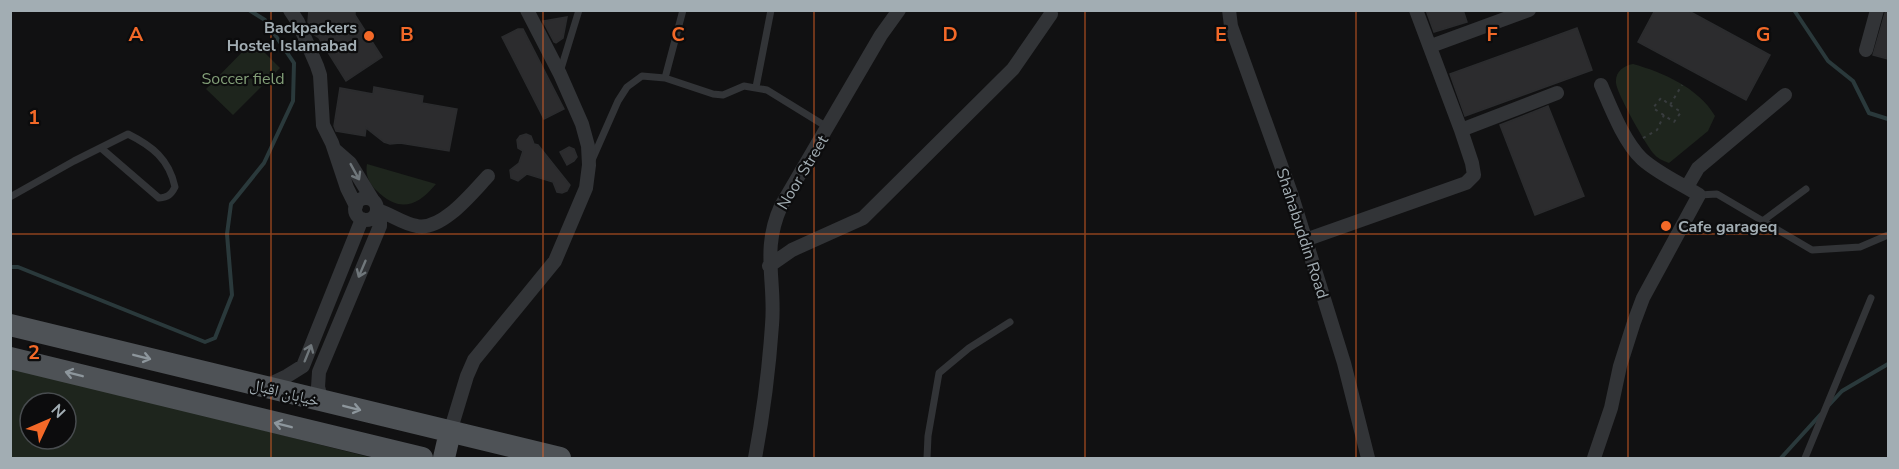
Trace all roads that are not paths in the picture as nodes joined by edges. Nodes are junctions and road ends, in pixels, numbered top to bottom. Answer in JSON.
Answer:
{"nodes":[{"id":1,"x":290,"y":10,"type":"edge"},
{"id":2,"x":527,"y":10,"type":"edge"},
{"id":3,"x":579,"y":10,"type":"edge"},
{"id":4,"x":682,"y":10,"type":"edge"},
{"id":5,"x":771,"y":10,"type":"edge"},
{"id":6,"x":899,"y":10,"type":"edge"},
{"id":7,"x":1229,"y":10,"type":"edge"},
{"id":8,"x":1416,"y":10,"type":"edge"},
{"id":9,"x":1529,"y":10,"type":"edge"},
{"id":10,"x":1877,"y":10,"type":"edge"},
{"id":11,"x":1051,"y":14,"type":"dead end"},
{"id":12,"x":1431,"y":46,"type":"junction"},
{"id":13,"x":1866,"y":50,"type":"dead end"},
{"id":14,"x":560,"y":74,"type":"junction"},
{"id":15,"x":665,"y":78,"type":"junction"},
{"id":16,"x":1600,"y":85,"type":"dead end"},
{"id":17,"x":756,"y":87,"type":"junction"},
{"id":18,"x":1557,"y":93,"type":"dead end"},
{"id":19,"x":1785,"y":95,"type":"dead end"},
{"id":20,"x":828,"y":128,"type":"junction"},
{"id":21,"x":1461,"y":130,"type":"junction"},
{"id":22,"x":101,"y":148,"type":"junction"},
{"id":23,"x":334,"y":149,"type":"junction"},
{"id":24,"x":589,"y":165,"type":"junction"},
{"id":25,"x":488,"y":176,"type":"dead end"},
{"id":26,"x":1806,"y":189,"type":"dead end"},
{"id":27,"x":1693,"y":191,"type":"junction"},
{"id":28,"x":10,"y":197,"type":"edge"},
{"id":29,"x":372,"y":211,"type":"junction"},
{"id":30,"x":1764,"y":220,"type":"junction"},
{"id":31,"x":1888,"y":235,"type":"edge"},
{"id":32,"x":1305,"y":240,"type":"junction"},
{"id":33,"x":769,"y":266,"type":"junction"},
{"id":34,"x":1871,"y":298,"type":"dead end"},
{"id":35,"x":1010,"y":322,"type":"dead end"},
{"id":36,"x":10,"y":325,"type":"edge"},
{"id":37,"x":10,"y":358,"type":"edge"},
{"id":38,"x":200,"y":371,"type":"junction"},
{"id":39,"x":264,"y":387,"type":"junction"},
{"id":40,"x":322,"y":401,"type":"junction"},
{"id":41,"x":194,"y":403,"type":"junction"},
{"id":42,"x":450,"y":432,"type":"junction"},
{"id":43,"x":422,"y":459,"type":"edge"},
{"id":44,"x":444,"y":459,"type":"edge"},
{"id":45,"x":560,"y":459,"type":"edge"},
{"id":46,"x":755,"y":459,"type":"edge"},
{"id":47,"x":927,"y":459,"type":"edge"},
{"id":48,"x":1368,"y":459,"type":"edge"},
{"id":49,"x":1594,"y":459,"type":"edge"},
{"id":50,"x":1805,"y":459,"type":"edge"}],
"edges":[{"from":1,"to":23,"type":"street"},
{"from":2,"to":14,"type":"street"},
{"from":3,"to":14,"type":"lane"},
{"from":4,"to":15,"type":"lane"},
{"from":5,"to":17,"type":"lane"},
{"from":6,"to":20,"type":"street","name":"Noor Street"},
{"from":7,"to":32,"type":"street","name":"Shahabuddin Road"},
{"from":8,"to":12,"type":"street"},
{"from":9,"to":12,"type":"street"},
{"from":10,"to":13,"type":"street"},
{"from":11,"to":33,"type":"street"},
{"from":12,"to":21,"type":"street"},
{"from":14,"to":24,"type":"street"},
{"from":15,"to":17,"type":"lane"},
{"from":15,"to":24,"type":"lane"},
{"from":16,"to":27,"type":"street"},
{"from":17,"to":20,"type":"lane"},
{"from":18,"to":21,"type":"street"},
{"from":19,"to":27,"type":"street"},
{"from":20,"to":33,"type":"street","name":"Noor Street"},
{"from":21,"to":32,"type":"street"},
{"from":22,"to":22,"type":"lane"},
{"from":22,"to":28,"type":"lane"},
{"from":23,"to":29,"type":"street","one_way":true},
{"from":23,"to":29,"type":"street"},
{"from":24,"to":42,"type":"street"},
{"from":25,"to":29,"type":"street"},
{"from":26,"to":30,"type":"lane"},
{"from":27,"to":30,"type":"lane"},
{"from":27,"to":49,"type":"street"},
{"from":39,"to":29,"type":"street","one_way":true},
{"from":29,"to":40,"type":"street","one_way":true},
{"from":30,"to":31,"type":"lane"},
{"from":32,"to":48,"type":"street","name":"Shahabuddin Road"},
{"from":33,"to":46,"type":"street","name":"Noor Street"},
{"from":34,"to":50,"type":"lane"},
{"from":35,"to":47,"type":"lane"},
{"from":36,"to":38,"type":"main road","name":"خیابان اقبال","one_way":true},
{"from":41,"to":37,"type":"main road","name":"خیابان اقبال","one_way":true},
{"from":38,"to":39,"type":"main road","name":"خیابان اقبال"},
{"from":38,"to":41,"type":"main road"},
{"from":39,"to":40,"type":"main road","name":"خیابان اقبال"},
{"from":40,"to":42,"type":"main road","name":"خیابان اقبال","one_way":true},
{"from":43,"to":41,"type":"main road","name":"خیابان اقبال","one_way":true},
{"from":42,"to":44,"type":"main road"},
{"from":42,"to":45,"type":"main road","name":"خیابان اقبال"}]}
